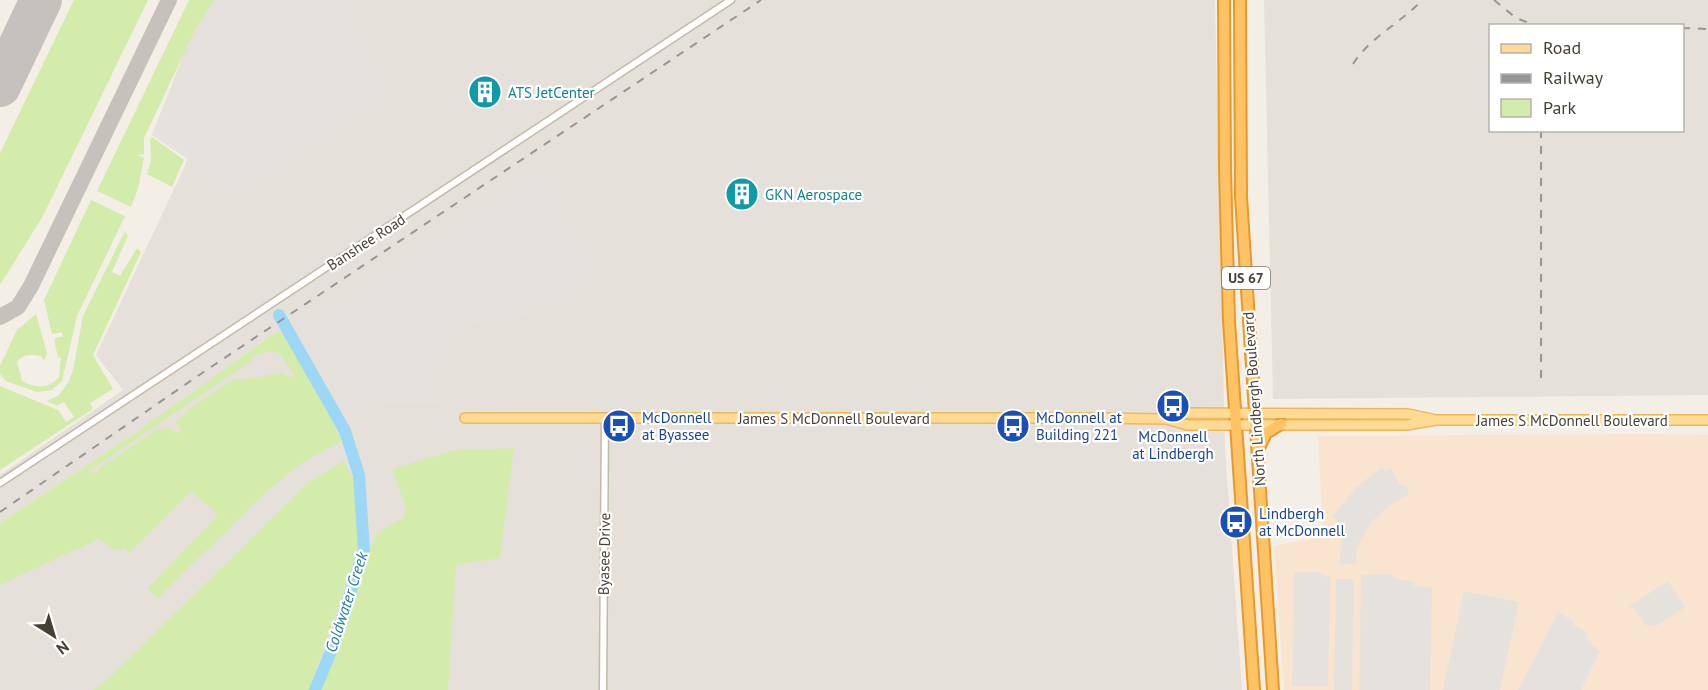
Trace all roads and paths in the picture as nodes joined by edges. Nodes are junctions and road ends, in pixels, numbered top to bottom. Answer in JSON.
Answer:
{"nodes":[{"id":1,"x":731,"y":0,"type":"edge"},
{"id":2,"x":1224,"y":0,"type":"edge"},
{"id":3,"x":1240,"y":0,"type":"edge"},
{"id":4,"x":605,"y":417,"type":"junction"},
{"id":5,"x":465,"y":418,"type":"dead end"},
{"id":6,"x":1236,"y":419,"type":"junction"},
{"id":7,"x":1255,"y":419,"type":"junction"},
{"id":8,"x":1436,"y":420,"type":"junction"},
{"id":9,"x":1708,"y":420,"type":"edge"},
{"id":10,"x":1281,"y":424,"type":"junction"},
{"id":11,"x":1257,"y":453,"type":"junction"},
{"id":12,"x":0,"y":483,"type":"edge"},
{"id":13,"x":603,"y":690,"type":"edge"},
{"id":14,"x":1254,"y":690,"type":"edge"},
{"id":15,"x":1273,"y":690,"type":"edge"}],
"edges":[{"from":1,"to":12,"type":"street","name":"Banshee Road"},
{"from":2,"to":6,"type":"highway","name":"North Lindbergh Boulevard","number":"US 67"},
{"from":3,"to":7,"type":"highway","name":"North Lindbergh Boulevard","number":"US 67"},
{"from":4,"to":5,"type":"main road","name":"James S McDonnell Boulevard"},
{"from":4,"to":6,"type":"main road","name":"James S McDonnell Boulevard"},
{"from":4,"to":13,"type":"street","name":"Byasee Drive"},
{"from":6,"to":7,"type":"main road","name":"James S McDonnell Boulevard"},
{"from":6,"to":14,"type":"highway","name":"North Lindbergh Boulevard","number":"US 67"},
{"from":7,"to":8,"type":"main road","name":"James S McDonnell Boulevard"},
{"from":7,"to":10,"type":"main road","name":"James S McDonnell Boulevard"},
{"from":7,"to":11,"type":"highway","name":"North Lindbergh Boulevard","number":"US 67"},
{"from":8,"to":9,"type":"main road","name":"James S McDonnell Boulevard"},
{"from":8,"to":10,"type":"main road","name":"James S McDonnell Boulevard"},
{"from":10,"to":11,"type":"highway"},
{"from":11,"to":15,"type":"highway","name":"North Lindbergh Boulevard","number":"US 67"}]}
